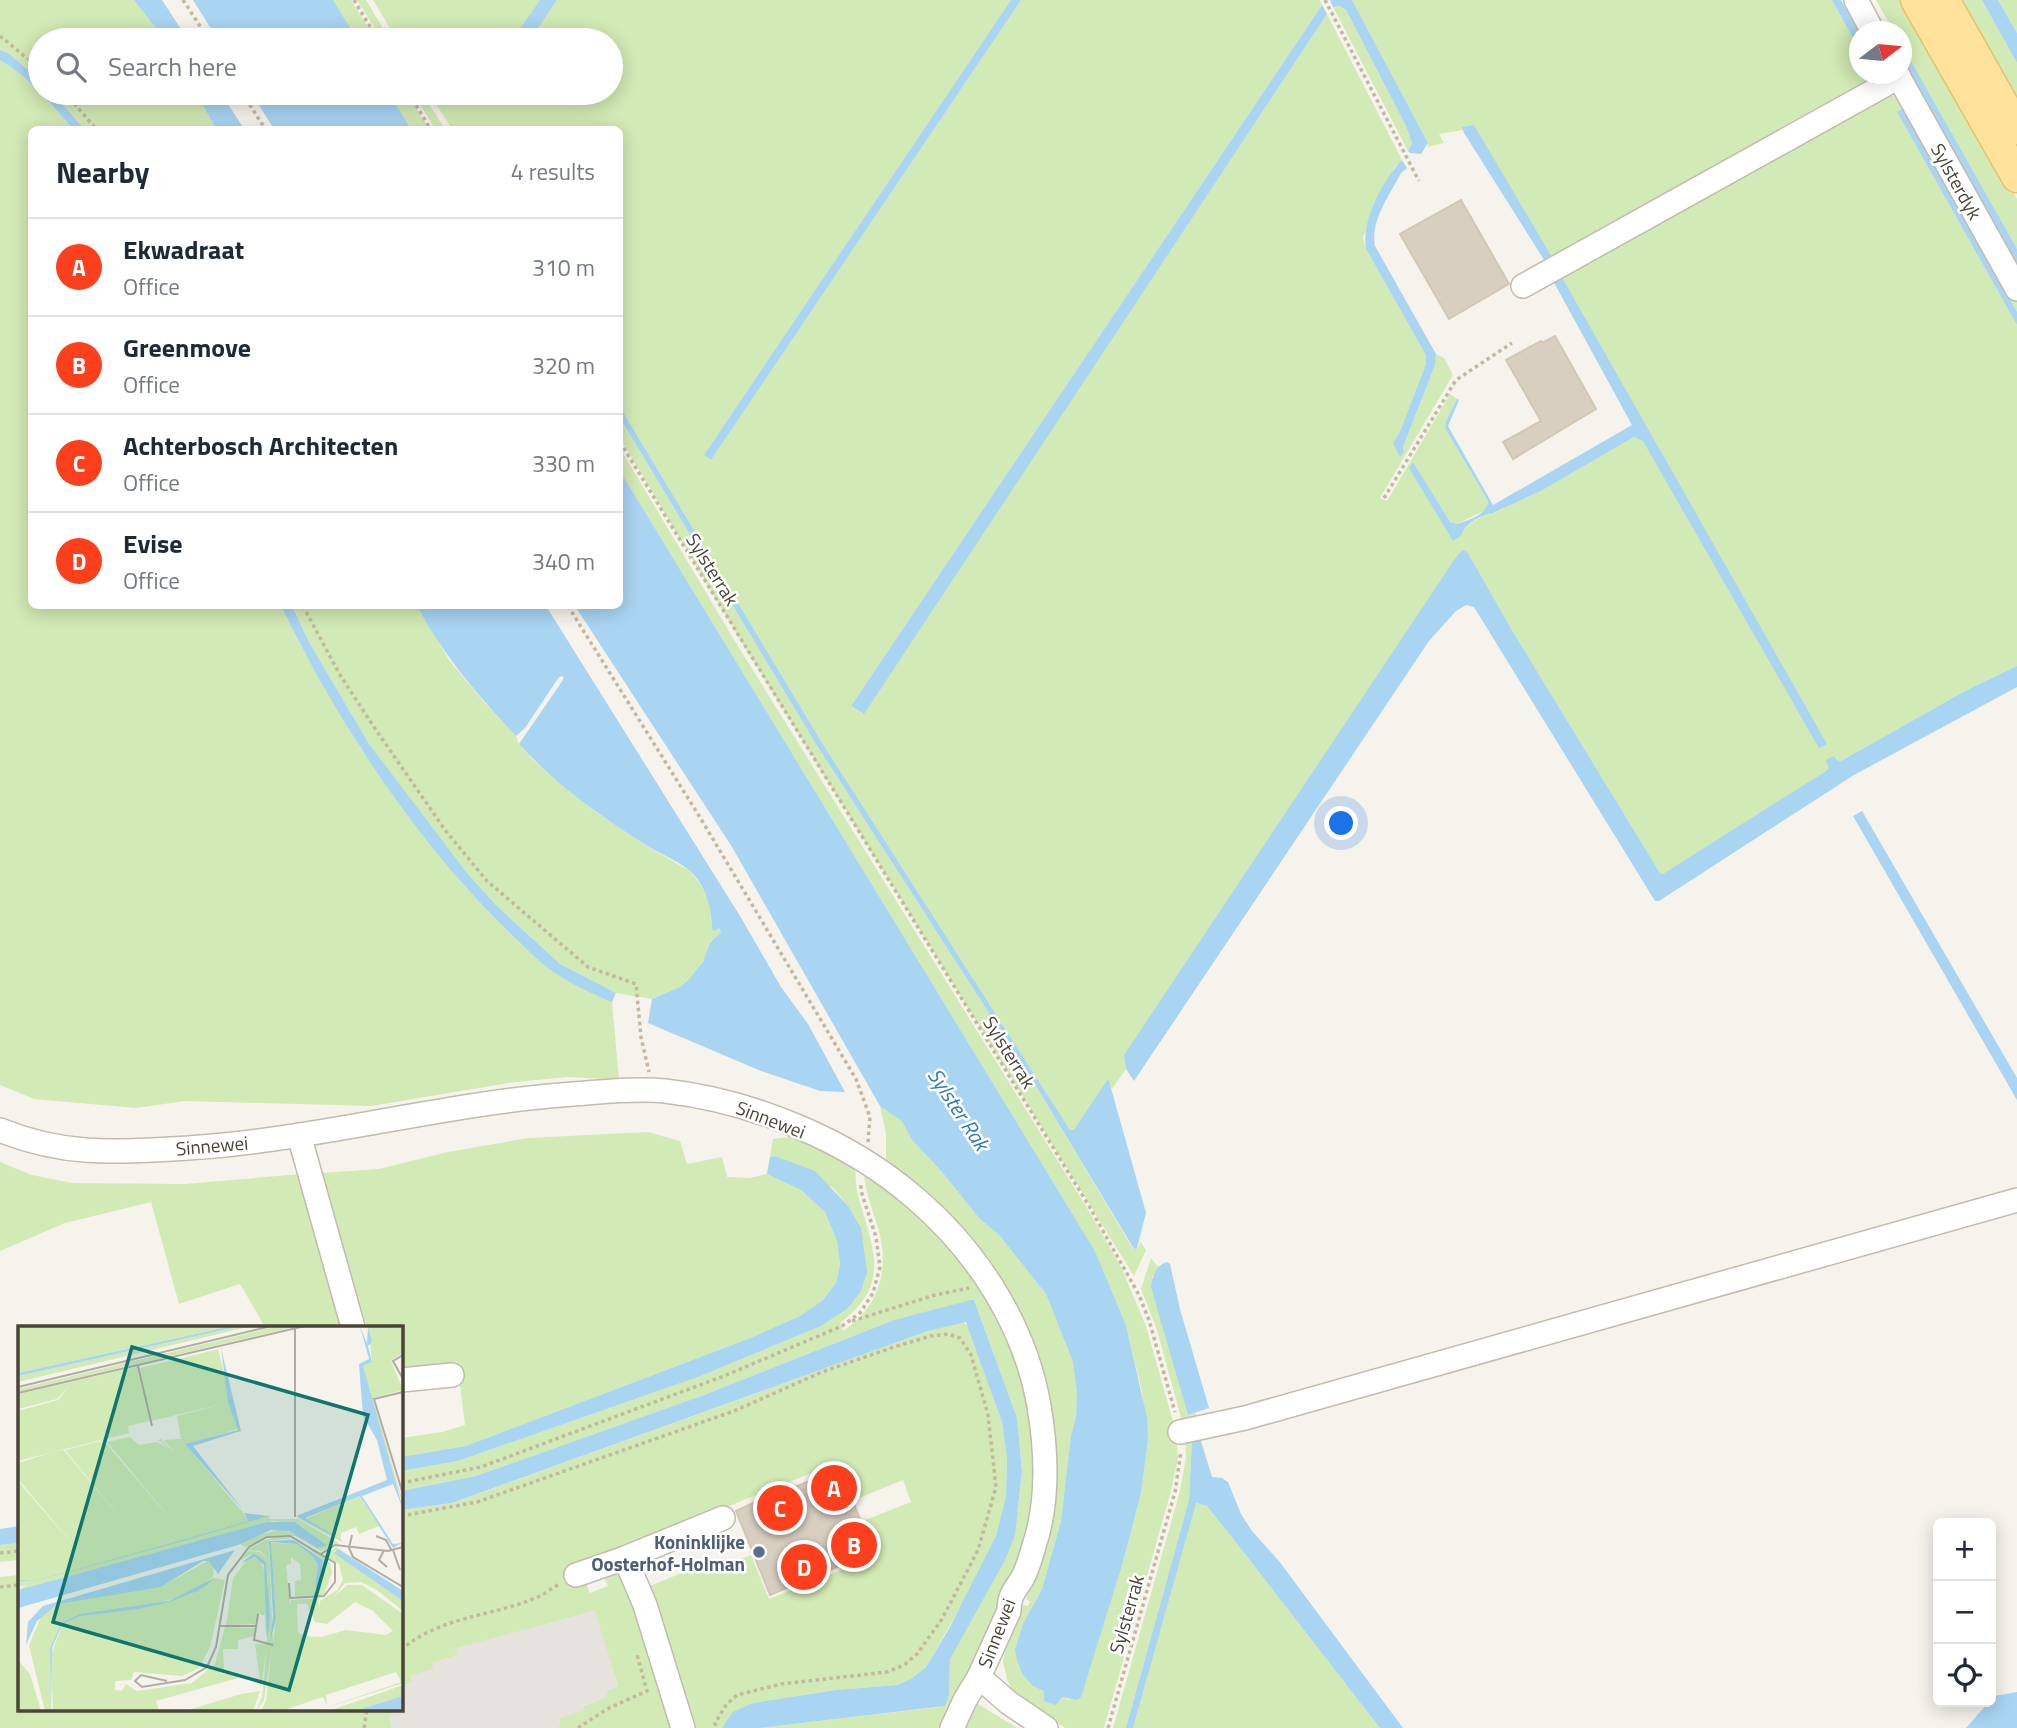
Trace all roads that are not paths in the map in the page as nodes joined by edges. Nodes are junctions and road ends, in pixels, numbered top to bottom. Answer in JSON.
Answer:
{"nodes":[{"id":1,"x":1856,"y":0,"type":"edge"},
{"id":2,"x":1916,"y":0,"type":"edge"},
{"id":3,"x":1944,"y":0,"type":"edge"},
{"id":4,"x":1868,"y":21,"type":"edge"},
{"id":5,"x":1882,"y":84,"type":"edge"},
{"id":6,"x":1903,"y":84,"type":"edge"},
{"id":7,"x":2017,"y":129,"type":"edge"},
{"id":8,"x":2017,"y":177,"type":"edge"},
{"id":9,"x":1523,"y":286,"type":"dead end"},
{"id":10,"x":2017,"y":289,"type":"edge"},
{"id":11,"x":0,"y":1130,"type":"edge"},
{"id":12,"x":299,"y":1135,"type":"junction"},
{"id":13,"x":2017,"y":1200,"type":"edge"},
{"id":14,"x":354,"y":1326,"type":"edge"},
{"id":15,"x":452,"y":1375,"type":"dead end"},
{"id":16,"x":402,"y":1380,"type":"edge"},
{"id":17,"x":1180,"y":1432,"type":"road end"},
{"id":18,"x":723,"y":1518,"type":"dead end"},
{"id":19,"x":625,"y":1558,"type":"junction"},
{"id":20,"x":576,"y":1575,"type":"road end"},
{"id":21,"x":979,"y":1677,"type":"junction"},
{"id":22,"x":683,"y":1728,"type":"edge"},
{"id":23,"x":952,"y":1728,"type":"edge"},
{"id":24,"x":1046,"y":1728,"type":"edge"}],
"edges":[{"from":1,"to":4,"type":"street"},
{"from":2,"to":8,"type":"main road"},
{"from":3,"to":7,"type":"main road"},
{"from":5,"to":9,"type":"street"},
{"from":6,"to":10,"type":"street","name":"Sylsterdyk"},
{"from":11,"to":12,"type":"street","name":"Sinnewei"},
{"from":12,"to":14,"type":"street"},
{"from":12,"to":21,"type":"street","name":"Sinnewei"},
{"from":13,"to":17,"type":"street"},
{"from":15,"to":16,"type":"street"},
{"from":18,"to":19,"type":"street"},
{"from":19,"to":20,"type":"street"},
{"from":19,"to":22,"type":"street"},
{"from":21,"to":23,"type":"street"},
{"from":21,"to":24,"type":"street","name":"Sinnewei"}]}
